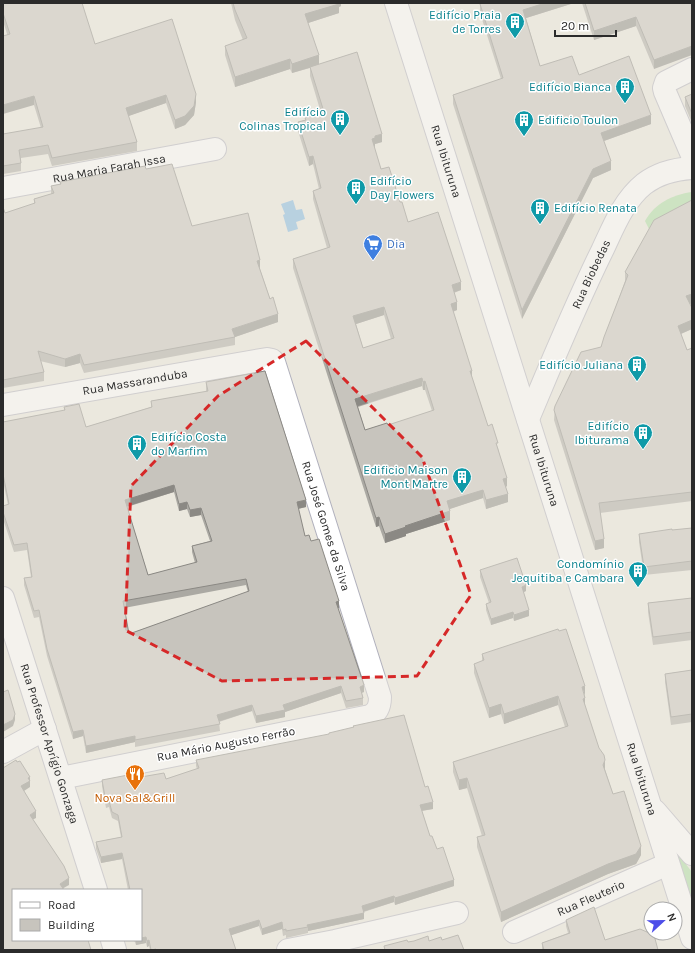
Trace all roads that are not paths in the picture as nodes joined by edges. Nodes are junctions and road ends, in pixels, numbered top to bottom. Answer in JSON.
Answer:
{"nodes":[{"id":1,"x":396,"y":3,"type":"edge"},
{"id":2,"x":692,"y":69,"type":"edge"},
{"id":3,"x":215,"y":149,"type":"dead end"},
{"id":4,"x":692,"y":154,"type":"edge"},
{"id":5,"x":692,"y":168,"type":"edge"},
{"id":6,"x":3,"y":188,"type":"edge"},
{"id":7,"x":267,"y":359,"type":"joint"},
{"id":8,"x":3,"y":405,"type":"edge"},
{"id":9,"x":528,"y":419,"type":"junction"},
{"id":10,"x":3,"y":598,"type":"edge"},
{"id":11,"x":380,"y":697,"type":"joint"},
{"id":12,"x":45,"y":729,"type":"junction"},
{"id":13,"x":3,"y":752,"type":"edge"},
{"id":14,"x":61,"y":778,"type":"junction"},
{"id":15,"x":649,"y":804,"type":"junction"},
{"id":16,"x":692,"y":854,"type":"edge"},
{"id":17,"x":668,"y":864,"type":"junction"},
{"id":18,"x":96,"y":889,"type":"edge"},
{"id":19,"x":457,"y":913,"type":"dead end"},
{"id":20,"x":514,"y":932,"type":"dead end"},
{"id":21,"x":692,"y":938,"type":"edge"},
{"id":22,"x":337,"y":946,"type":"edge"},
{"id":23,"x":288,"y":950,"type":"edge"}],
"edges":[{"from":1,"to":9,"type":"street","name":"Rua Ibituruna"},
{"from":2,"to":4,"type":"street"},
{"from":3,"to":6,"type":"street","name":"Rua Maria Farah Issa"},
{"from":5,"to":9,"type":"street","name":"Rua Biobedas"},
{"from":7,"to":8,"type":"street","name":"Rua Massaranduba"},
{"from":7,"to":11,"type":"street","name":"Rua José Gomes da Silva"},
{"from":9,"to":15,"type":"street","name":"Rua Ibituruna"},
{"from":10,"to":12,"type":"street","name":"Rua Professor Aprígio Gonzaga"},
{"from":11,"to":14,"type":"street","name":"Rua Mário Augusto Ferrão"},
{"from":12,"to":13,"type":"street"},
{"from":12,"to":14,"type":"street","name":"Rua Professor Aprígio Gonzaga"},
{"from":14,"to":18,"type":"street","name":"Rua Professor Aprígio Gonzaga"},
{"from":15,"to":16,"type":"street"},
{"from":15,"to":17,"type":"street","name":"Rua Ibituruna"},
{"from":17,"to":20,"type":"street","name":"Rua Fleuterio"},
{"from":17,"to":21,"type":"street","name":"Rua Ibituruna"},
{"from":19,"to":22,"type":"street"},
{"from":22,"to":23,"type":"street"}]}
